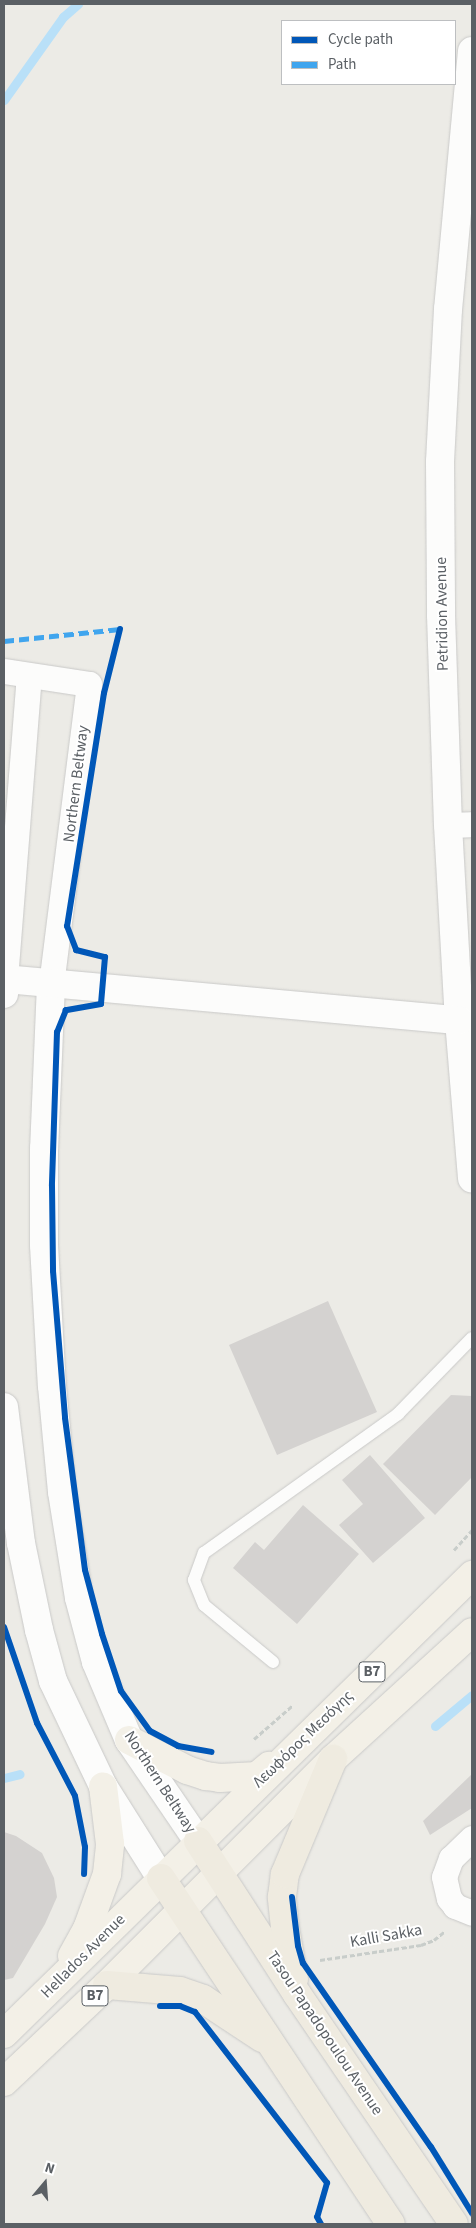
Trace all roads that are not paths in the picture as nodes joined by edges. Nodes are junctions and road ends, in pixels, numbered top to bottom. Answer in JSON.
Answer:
{"nodes":[{"id":1,"x":472,"y":51,"type":"edge"},
{"id":2,"x":466,"y":162,"type":"edge"},
{"id":3,"x":4,"y":671,"type":"edge"},
{"id":4,"x":29,"y":676,"type":"junction"},
{"id":5,"x":460,"y":825,"type":"edge"},
{"id":6,"x":51,"y":984,"type":"junction"},
{"id":7,"x":4,"y":987,"type":"edge"},
{"id":8,"x":459,"y":1020,"type":"junction"},
{"id":9,"x":472,"y":1178,"type":"edge"},
{"id":10,"x":472,"y":1338,"type":"edge"},
{"id":11,"x":4,"y":1407,"type":"edge"},
{"id":12,"x":466,"y":1579,"type":"edge"},
{"id":13,"x":472,"y":1632,"type":"edge"},
{"id":14,"x":274,"y":1662,"type":"dead end"},
{"id":15,"x":129,"y":1740,"type":"junction"},
{"id":16,"x":289,"y":1752,"type":"junction"},
{"id":17,"x":333,"y":1759,"type":"junction"},
{"id":18,"x":103,"y":1786,"type":"junction"},
{"id":19,"x":472,"y":1838,"type":"edge"},
{"id":20,"x":198,"y":1841,"type":"junction"},
{"id":21,"x":219,"y":1871,"type":"junction"},
{"id":22,"x":161,"y":1878,"type":"junction"},
{"id":23,"x":183,"y":1908,"type":"junction"},
{"id":24,"x":464,"y":1910,"type":"edge"},
{"id":25,"x":61,"y":1978,"type":"junction"},
{"id":26,"x":107,"y":1985,"type":"junction"},
{"id":27,"x":297,"y":1994,"type":"junction"},
{"id":28,"x":4,"y":2034,"type":"edge"},
{"id":29,"x":272,"y":2044,"type":"junction"},
{"id":30,"x":4,"y":2082,"type":"edge"},
{"id":31,"x":386,"y":2223,"type":"edge"},
{"id":32,"x":454,"y":2224,"type":"edge"}],
"edges":[{"from":1,"to":2,"type":"street","name":"Petridion Avenue"},
{"from":2,"to":5,"type":"street","name":"Petridion Avenue"},
{"from":3,"to":4,"type":"street"},
{"from":4,"to":6,"type":"street","name":"Northern Beltway"},
{"from":4,"to":7,"type":"street"},
{"from":5,"to":8,"type":"street","name":"Petridion Avenue"},
{"from":6,"to":7,"type":"street"},
{"from":6,"to":8,"type":"street"},
{"from":6,"to":15,"type":"street","name":"Northern Beltway"},
{"from":8,"to":9,"type":"street","name":"Petridion Avenue"},
{"from":10,"to":14,"type":"lane"},
{"from":11,"to":18,"type":"street"},
{"from":12,"to":16,"type":"main road","name":"Λεωφόρος Μεσόγης","number":"B7"},
{"from":13,"to":17,"type":"main road","number":"B7"},
{"from":15,"to":16,"type":"main road"},
{"from":15,"to":20,"type":"street","name":"Northern Beltway"},
{"from":16,"to":20,"type":"main road","name":"Λεωφόρος Μεσόγης","number":"B7"},
{"from":17,"to":21,"type":"main road","number":"B7"},
{"from":17,"to":27,"type":"highway"},
{"from":18,"to":22,"type":"street"},
{"from":18,"to":25,"type":"main road"},
{"from":19,"to":24,"type":"street"},
{"from":20,"to":21,"type":"highway","name":"Tasou Papadopoulou Avenue"},
{"from":20,"to":22,"type":"main road","number":"B7"},
{"from":21,"to":23,"type":"main road","number":"B7"},
{"from":21,"to":27,"type":"highway","name":"Tasou Papadopoulou Avenue"},
{"from":22,"to":23,"type":"highway"},
{"from":22,"to":25,"type":"main road","name":"Hellados Avenue","number":"B7"},
{"from":23,"to":26,"type":"main road","number":"B7"},
{"from":23,"to":29,"type":"highway"},
{"from":25,"to":28,"type":"main road","name":"Hellados Avenue","number":"B7"},
{"from":26,"to":29,"type":"highway"},
{"from":26,"to":30,"type":"main road","number":"B7"},
{"from":27,"to":32,"type":"highway","name":"Tasou Papadopoulou Avenue"},
{"from":29,"to":31,"type":"highway"}]}
